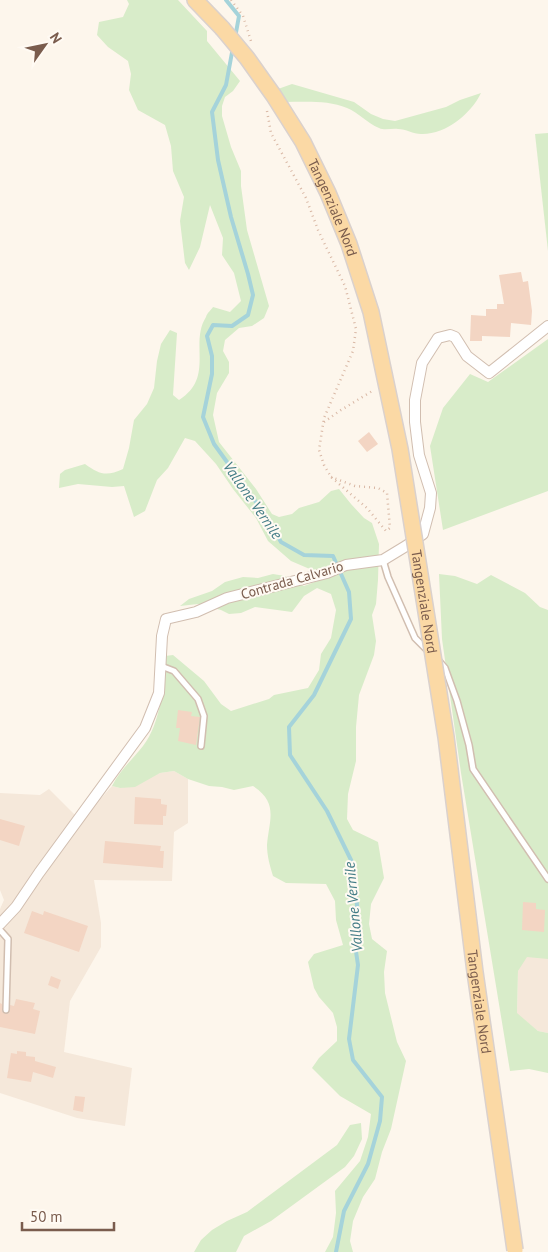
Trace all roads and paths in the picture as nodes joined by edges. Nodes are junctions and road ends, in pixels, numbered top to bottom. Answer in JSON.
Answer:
{"nodes":[{"id":1,"x":195,"y":0,"type":"edge"},
{"id":2,"x":207,"y":0,"type":"edge"},
{"id":3,"x":231,"y":0,"type":"edge"},
{"id":4,"x":222,"y":28,"type":"junction"},
{"id":5,"x":253,"y":44,"type":"dead end"},
{"id":6,"x":266,"y":106,"type":"dead end"},
{"id":7,"x":548,"y":326,"type":"edge"},
{"id":8,"x":382,"y":388,"type":"dead end"},
{"id":9,"x":323,"y":423,"type":"junction"},
{"id":10,"x":331,"y":477,"type":"junction"},
{"id":11,"x":382,"y":560,"type":"junction"},
{"id":12,"x":161,"y":666,"type":"junction"},
{"id":13,"x":201,"y":746,"type":"dead end"},
{"id":14,"x":548,"y":879,"type":"edge"},
{"id":15,"x":0,"y":924,"type":"edge"},
{"id":16,"x":0,"y":930,"type":"edge"},
{"id":17,"x":6,"y":1010,"type":"dead end"},
{"id":18,"x":515,"y":1251,"type":"edge"}],
"edges":[{"from":1,"to":4,"type":"main road","name":"Tangenziale Nord"},
{"from":2,"to":4,"type":"main road"},
{"from":3,"to":5,"type":"path"},
{"from":4,"to":18,"type":"main road","name":"Tangenziale Nord","bridge":true},
{"from":6,"to":9,"type":"path"},
{"from":7,"to":11,"type":"street","name":"Contrada Calvario"},
{"from":8,"to":9,"type":"path"},
{"from":9,"to":10,"type":"path"},
{"from":10,"to":10,"type":"path"},
{"from":11,"to":12,"type":"street","name":"Contrada Calvario"},
{"from":11,"to":14,"type":"lane"},
{"from":12,"to":13,"type":"lane"},
{"from":12,"to":15,"type":"street","name":"Contrada Calvario"},
{"from":16,"to":17,"type":"lane"}]}
